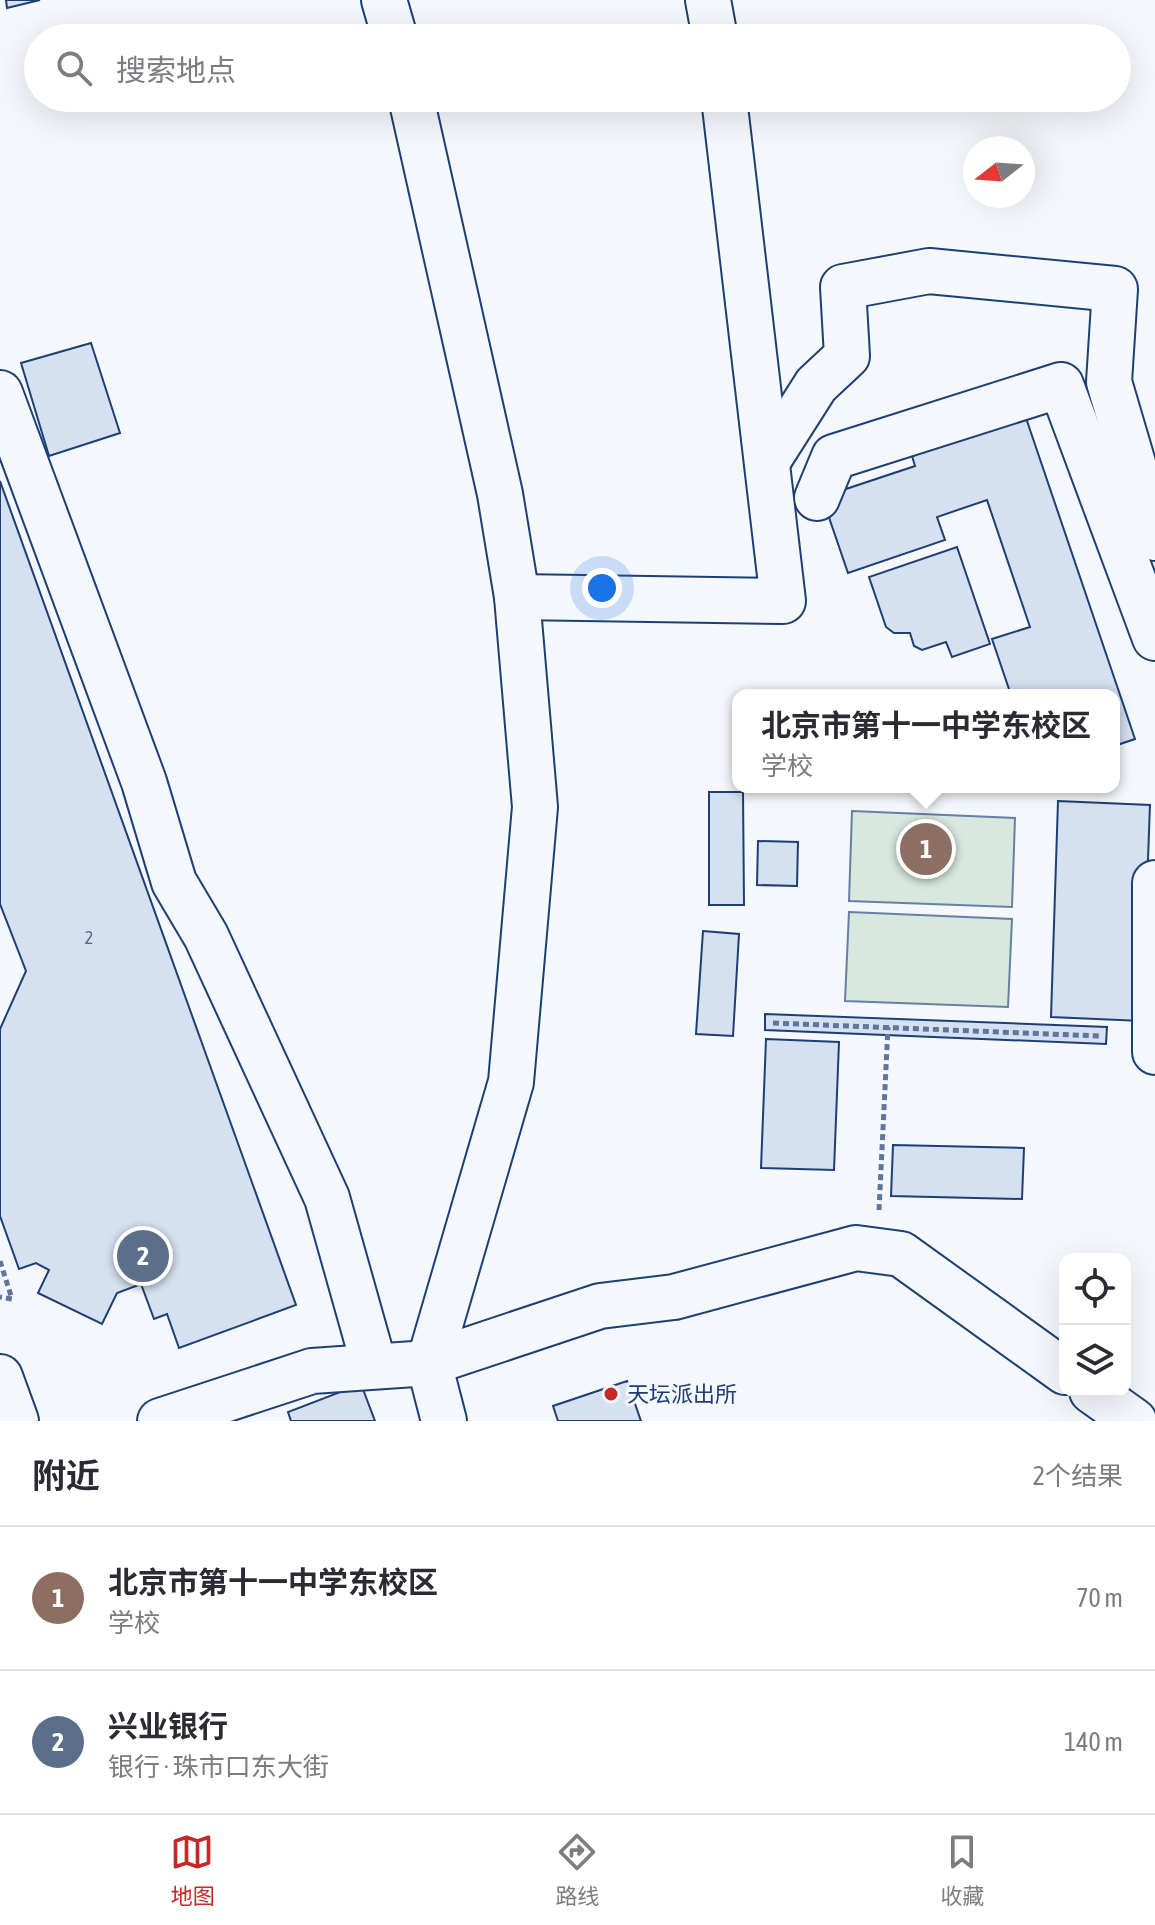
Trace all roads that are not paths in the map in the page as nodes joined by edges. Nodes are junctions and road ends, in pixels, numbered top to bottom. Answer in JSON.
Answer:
{"nodes":[{"id":1,"x":384,"y":0,"type":"edge"},
{"id":2,"x":708,"y":0,"type":"edge"},
{"id":3,"x":391,"y":24,"type":"edge"},
{"id":4,"x":712,"y":24,"type":"edge"},
{"id":5,"x":414,"y":112,"type":"edge"},
{"id":6,"x":726,"y":112,"type":"edge"},
{"id":7,"x":0,"y":393,"type":"edge"},
{"id":8,"x":767,"y":462,"type":"junction"},
{"id":9,"x":817,"y":498,"type":"dead end"},
{"id":10,"x":1155,"y":538,"type":"edge"},
{"id":11,"x":517,"y":597,"type":"junction"},
{"id":12,"x":1155,"y":638,"type":"edge"},
{"id":13,"x":1155,"y":883,"type":"edge"},
{"id":14,"x":1155,"y":1052,"type":"edge"},
{"id":15,"x":429,"y":1363,"type":"junction"},
{"id":16,"x":374,"y":1365,"type":"junction"},
{"id":17,"x":1059,"y":1368,"type":"edge"},
{"id":18,"x":0,"y":1377,"type":"edge"},
{"id":19,"x":1100,"y":1397,"type":"edge"},
{"id":20,"x":16,"y":1421,"type":"edge"},
{"id":21,"x":160,"y":1421,"type":"edge"},
{"id":22,"x":444,"y":1421,"type":"edge"},
{"id":23,"x":1134,"y":1421,"type":"edge"}],
"edges":[{"from":1,"to":3,"type":"street"},
{"from":2,"to":4,"type":"street"},
{"from":5,"to":11,"type":"street"},
{"from":6,"to":8,"type":"street"},
{"from":7,"to":16,"type":"street"},
{"from":8,"to":10,"type":"street"},
{"from":8,"to":11,"type":"street"},
{"from":9,"to":12,"type":"street"},
{"from":11,"to":15,"type":"street"},
{"from":13,"to":14,"type":"street"},
{"from":15,"to":16,"type":"street"},
{"from":15,"to":17,"type":"street"},
{"from":15,"to":22,"type":"street"},
{"from":16,"to":21,"type":"street"},
{"from":18,"to":20,"type":"street"},
{"from":19,"to":23,"type":"street"}]}
